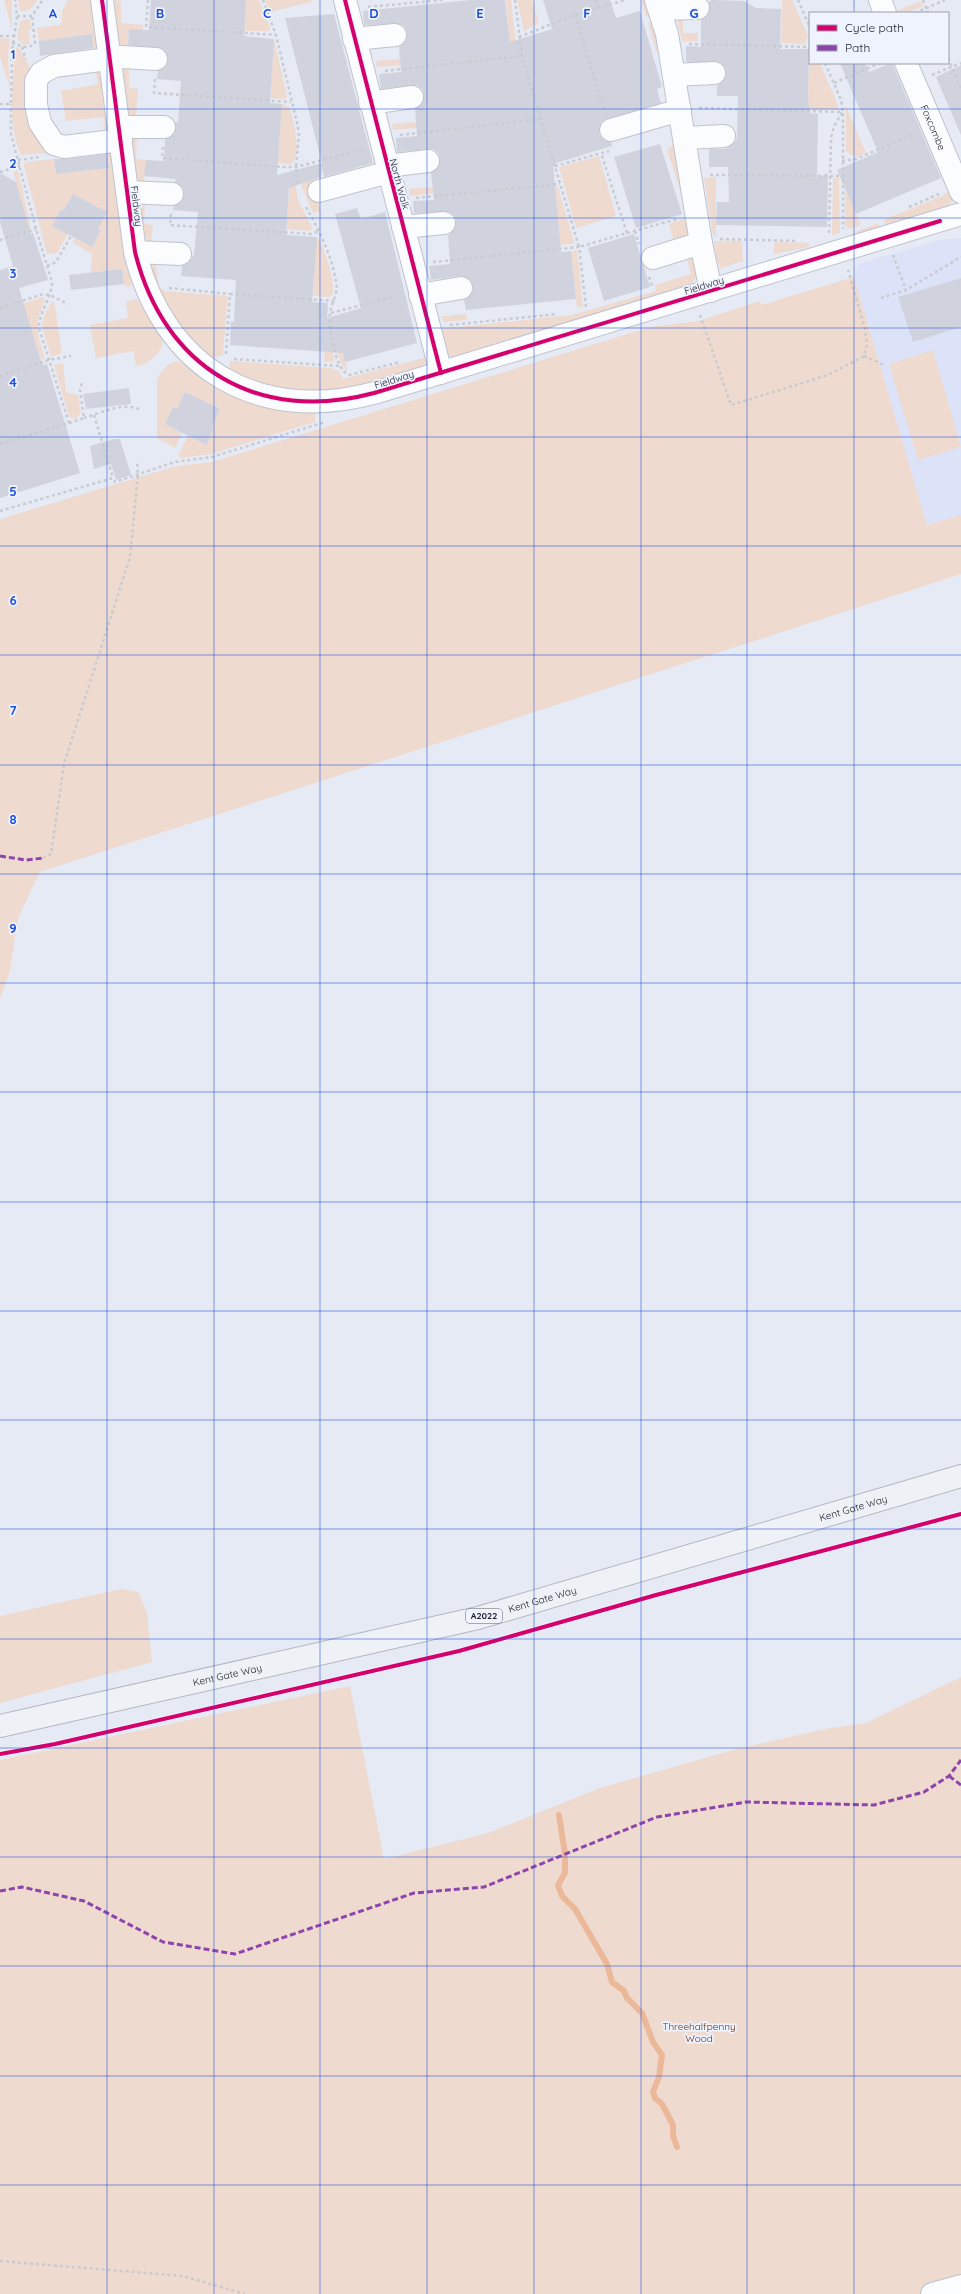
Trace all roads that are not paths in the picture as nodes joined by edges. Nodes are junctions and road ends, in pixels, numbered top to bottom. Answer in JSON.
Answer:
{"nodes":[{"id":1,"x":102,"y":0,"type":"edge"},
{"id":2,"x":880,"y":0,"type":"edge"},
{"id":3,"x":345,"y":5,"type":"edge"},
{"id":4,"x":658,"y":5,"type":"edge"},
{"id":5,"x":698,"y":8,"type":"dead end"},
{"id":6,"x":885,"y":12,"type":"edge"},
{"id":7,"x":395,"y":35,"type":"dead end"},
{"id":8,"x":354,"y":39,"type":"junction"},
{"id":9,"x":110,"y":58,"type":"junction"},
{"id":10,"x":156,"y":59,"type":"road end"},
{"id":11,"x":911,"y":72,"type":"edge"},
{"id":12,"x":714,"y":73,"type":"dead end"},
{"id":13,"x":674,"y":75,"type":"junction"},
{"id":14,"x":412,"y":97,"type":"dead end"},
{"id":15,"x":370,"y":103,"type":"junction"},
{"id":16,"x":680,"y":110,"type":"junction"},
{"id":17,"x":164,"y":128,"type":"road end"},
{"id":18,"x":611,"y":130,"type":"road end"},
{"id":19,"x":120,"y":134,"type":"junction"},
{"id":20,"x":724,"y":136,"type":"dead end"},
{"id":21,"x":685,"y":138,"type":"junction"},
{"id":22,"x":428,"y":161,"type":"dead end"},
{"id":23,"x":388,"y":169,"type":"junction"},
{"id":24,"x":127,"y":192,"type":"junction"},
{"id":25,"x":961,"y":192,"type":"edge"},
{"id":26,"x":172,"y":194,"type":"road end"},
{"id":27,"x":307,"y":194,"type":"road end"},
{"id":28,"x":961,"y":214,"type":"edge"},
{"id":29,"x":444,"y":223,"type":"dead end"},
{"id":30,"x":403,"y":227,"type":"junction"},
{"id":31,"x":701,"y":241,"type":"junction"},
{"id":32,"x":135,"y":252,"type":"junction"},
{"id":33,"x":180,"y":254,"type":"dead end"},
{"id":34,"x":647,"y":260,"type":"road end"},
{"id":35,"x":461,"y":288,"type":"dead end"},
{"id":36,"x":420,"y":292,"type":"junction"},
{"id":37,"x":703,"y":293,"type":"junction"},
{"id":38,"x":439,"y":363,"type":"junction"},
{"id":39,"x":961,"y":1476,"type":"edge"},
{"id":40,"x":0,"y":1726,"type":"edge"},
{"id":41,"x":961,"y":2286,"type":"edge"},
{"id":42,"x":932,"y":2294,"type":"edge"}],
"edges":[{"from":1,"to":9,"type":"street","name":"Fieldway"},
{"from":2,"to":6,"type":"street"},
{"from":3,"to":8,"type":"street","name":"North Walk"},
{"from":4,"to":5,"type":"street"},
{"from":4,"to":13,"type":"street"},
{"from":7,"to":8,"type":"street"},
{"from":8,"to":15,"type":"street","name":"North Walk"},
{"from":9,"to":10,"type":"street"},
{"from":9,"to":19,"type":"street","name":"Fieldway"},
{"from":9,"to":19,"type":"street"},
{"from":11,"to":25,"type":"street","name":"Foxcombe"},
{"from":12,"to":13,"type":"street"},
{"from":13,"to":16,"type":"street"},
{"from":14,"to":15,"type":"street"},
{"from":15,"to":23,"type":"street","name":"North Walk"},
{"from":16,"to":18,"type":"street"},
{"from":16,"to":21,"type":"street"},
{"from":17,"to":19,"type":"street"},
{"from":19,"to":24,"type":"street","name":"Fieldway"},
{"from":20,"to":21,"type":"street"},
{"from":21,"to":31,"type":"street"},
{"from":22,"to":23,"type":"street"},
{"from":23,"to":27,"type":"street"},
{"from":23,"to":30,"type":"street","name":"North Walk"},
{"from":24,"to":26,"type":"street"},
{"from":24,"to":32,"type":"street","name":"Fieldway"},
{"from":28,"to":37,"type":"street","name":"Fieldway"},
{"from":29,"to":30,"type":"street"},
{"from":30,"to":36,"type":"street","name":"North Walk"},
{"from":31,"to":34,"type":"street"},
{"from":31,"to":37,"type":"street"},
{"from":32,"to":33,"type":"street"},
{"from":32,"to":38,"type":"street","name":"Fieldway"},
{"from":35,"to":36,"type":"street"},
{"from":36,"to":38,"type":"street","name":"North Walk"},
{"from":37,"to":38,"type":"street","name":"Fieldway"},
{"from":39,"to":40,"type":"main road","name":"Kent Gate Way","number":"A2022"},
{"from":41,"to":42,"type":"street"}]}
